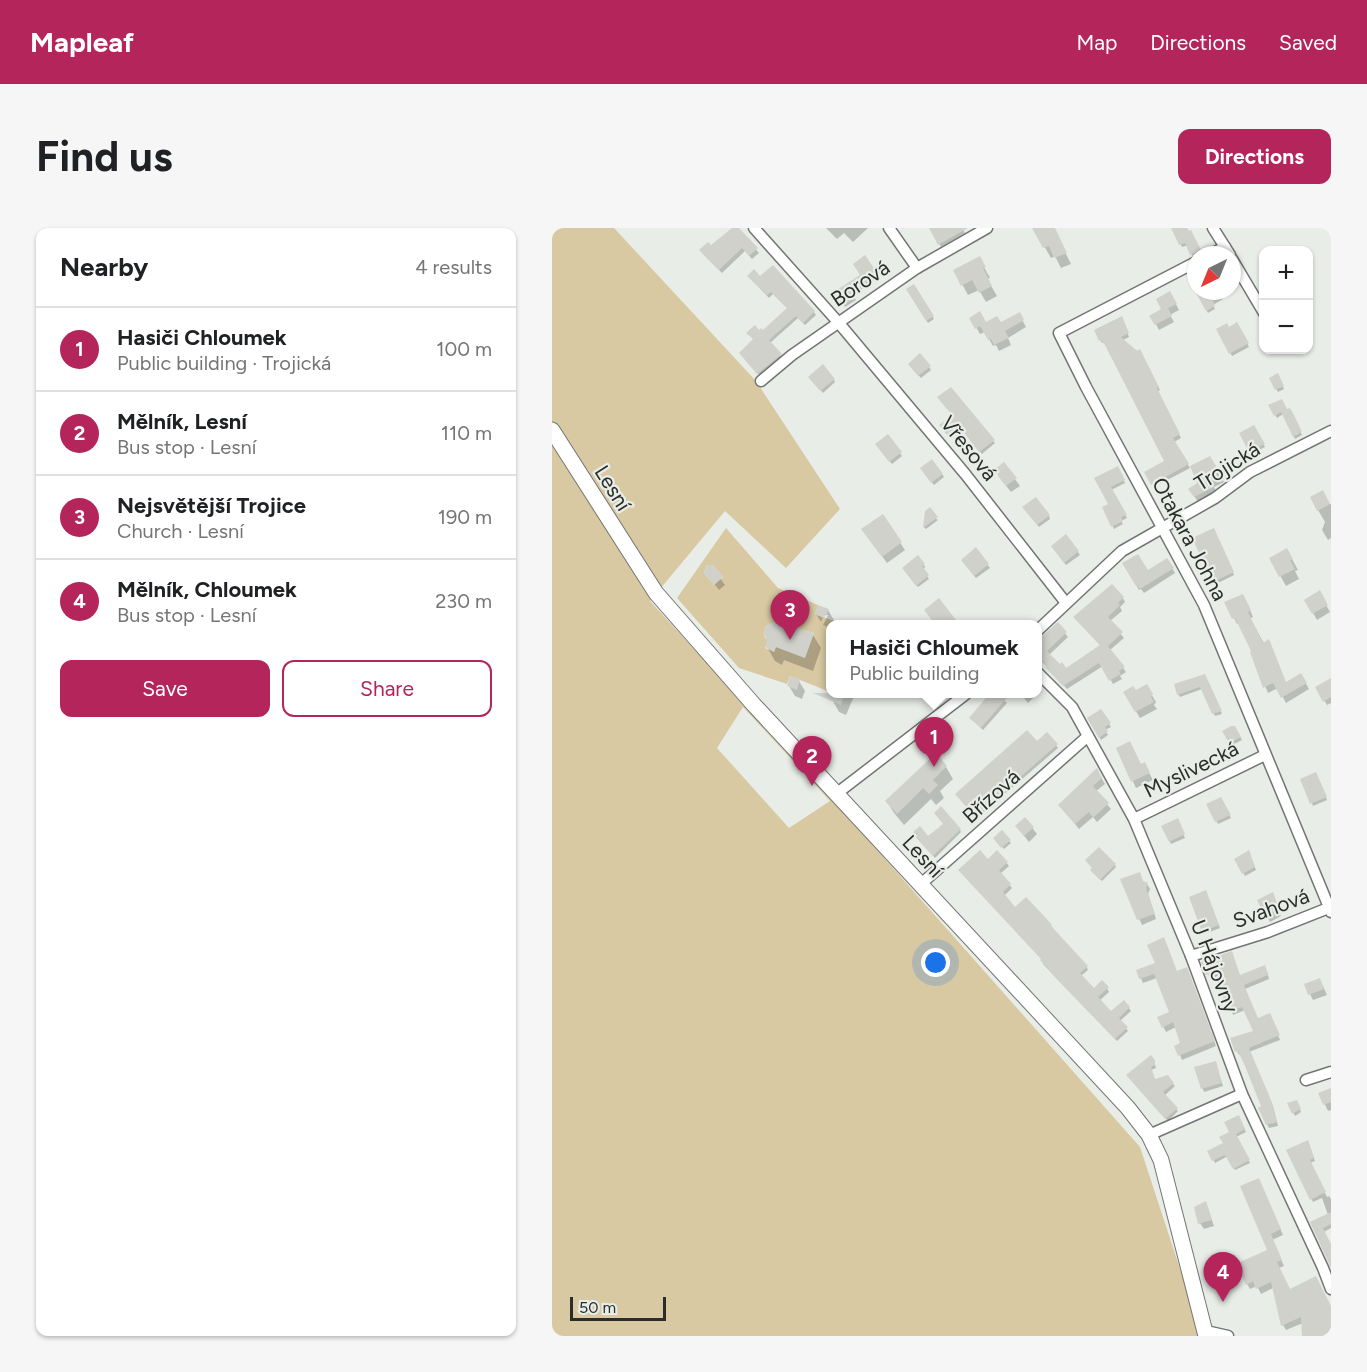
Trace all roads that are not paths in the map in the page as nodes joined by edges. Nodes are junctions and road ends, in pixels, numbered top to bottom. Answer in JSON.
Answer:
{"nodes":[{"id":1,"x":754,"y":228,"type":"edge"},
{"id":2,"x":889,"y":228,"type":"edge"},
{"id":3,"x":987,"y":228,"type":"edge"},
{"id":4,"x":1213,"y":228,"type":"edge"},
{"id":5,"x":1224,"y":246,"type":"edge"},
{"id":6,"x":1187,"y":267,"type":"edge"},
{"id":7,"x":917,"y":268,"type":"junction"},
{"id":8,"x":1241,"y":275,"type":"edge"},
{"id":9,"x":1259,"y":306,"type":"edge"},
{"id":10,"x":838,"y":322,"type":"junction"},
{"id":11,"x":761,"y":381,"type":"dead end"},
{"id":12,"x":552,"y":430,"type":"edge"},
{"id":13,"x":1331,"y":431,"type":"edge"},
{"id":14,"x":1162,"y":527,"type":"junction"},
{"id":15,"x":1066,"y":603,"type":"junction"},
{"id":16,"x":1042,"y":627,"type":"edge"},
{"id":17,"x":1042,"y":676,"type":"edge"},
{"id":18,"x":960,"y":698,"type":"edge"},
{"id":19,"x":1088,"y":736,"type":"junction"},
{"id":20,"x":1265,"y":755,"type":"junction"},
{"id":21,"x":836,"y":794,"type":"junction"},
{"id":22,"x":1134,"y":819,"type":"junction"},
{"id":23,"x":921,"y":884,"type":"junction"},
{"id":24,"x":1330,"y":909,"type":"edge"},
{"id":25,"x":1191,"y":956,"type":"junction"},
{"id":26,"x":1331,"y":1072,"type":"edge"},
{"id":27,"x":1306,"y":1080,"type":"dead end"},
{"id":28,"x":1242,"y":1094,"type":"junction"},
{"id":29,"x":1149,"y":1135,"type":"junction"},
{"id":30,"x":1327,"y":1265,"type":"edge"},
{"id":31,"x":1331,"y":1289,"type":"edge"},
{"id":32,"x":1206,"y":1333,"type":"edge"},
{"id":33,"x":1228,"y":1336,"type":"edge"}],
"edges":[{"from":1,"to":10,"type":"street","name":"Vřesová"},
{"from":2,"to":7,"type":"street"},
{"from":3,"to":7,"type":"street","name":"Borová"},
{"from":4,"to":5,"type":"street"},
{"from":6,"to":14,"type":"street","name":"Otakara Johna"},
{"from":7,"to":10,"type":"street","name":"Borová"},
{"from":8,"to":9,"type":"street"},
{"from":10,"to":11,"type":"street","name":"Borová"},
{"from":10,"to":15,"type":"street","name":"Vřesová"},
{"from":12,"to":21,"type":"street","name":"Lesní"},
{"from":13,"to":14,"type":"street","name":"Trojická"},
{"from":14,"to":15,"type":"street","name":"Trojická"},
{"from":14,"to":20,"type":"street","name":"Otakara Johna"},
{"from":15,"to":16,"type":"street","name":"Trojická"},
{"from":17,"to":19,"type":"street","name":"U Hájovny"},
{"from":18,"to":21,"type":"street"},
{"from":19,"to":22,"type":"street","name":"U Hájovny"},
{"from":19,"to":23,"type":"street","name":"Břízová"},
{"from":20,"to":22,"type":"street","name":"Myslivecká"},
{"from":20,"to":24,"type":"street","name":"Otakara Johna"},
{"from":21,"to":23,"type":"street","name":"Lesní"},
{"from":22,"to":25,"type":"street","name":"U Hájovny"},
{"from":23,"to":29,"type":"street","name":"Lesní"},
{"from":24,"to":25,"type":"street","name":"Svahová"},
{"from":25,"to":28,"type":"street","name":"U Hájovny"},
{"from":26,"to":27,"type":"street"},
{"from":28,"to":29,"type":"street"},
{"from":28,"to":30,"type":"street","name":"U Hájovny"},
{"from":29,"to":32,"type":"street","name":"Lesní"},
{"from":30,"to":31,"type":"street","name":"U Hájovny"},
{"from":32,"to":33,"type":"street"}]}
